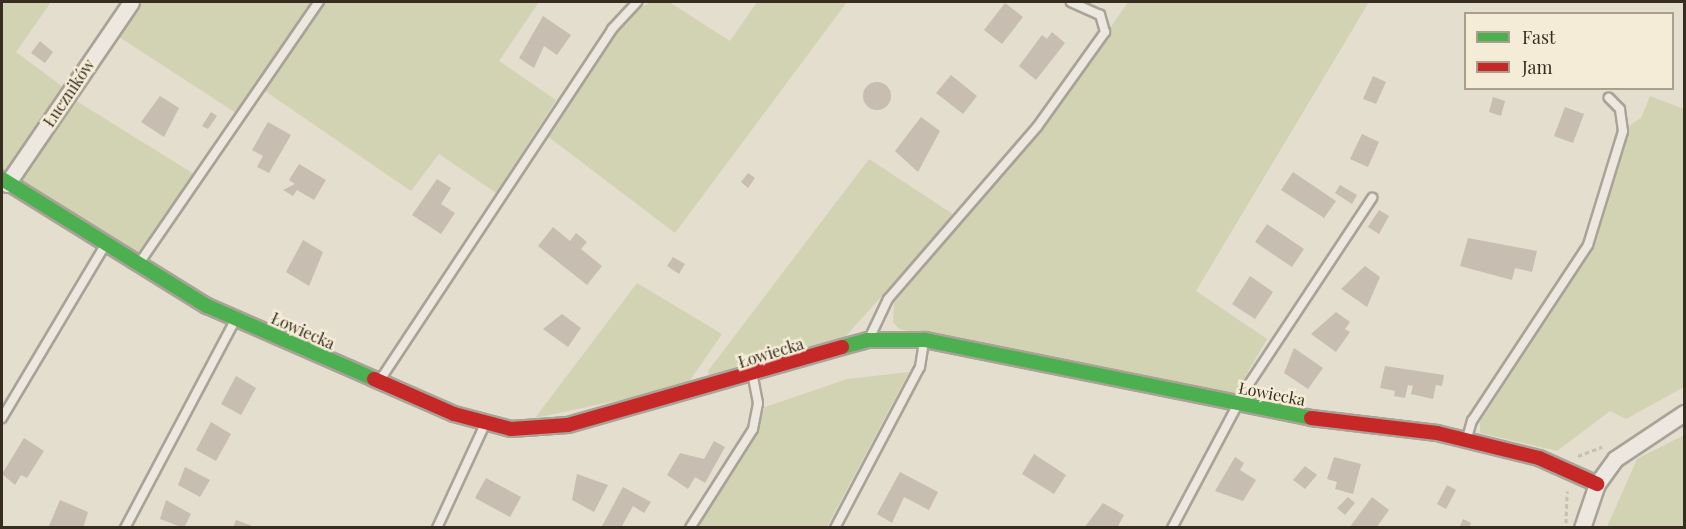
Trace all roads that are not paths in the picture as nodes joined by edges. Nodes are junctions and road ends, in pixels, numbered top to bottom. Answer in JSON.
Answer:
{"nodes":[{"id":1,"x":131,"y":2,"type":"edge"},
{"id":2,"x":319,"y":2,"type":"edge"},
{"id":3,"x":637,"y":2,"type":"edge"},
{"id":4,"x":1071,"y":2,"type":"edge"},
{"id":5,"x":1609,"y":98,"type":"dead end"},
{"id":6,"x":4,"y":182,"type":"edge"},
{"id":7,"x":1372,"y":198,"type":"dead end"},
{"id":8,"x":104,"y":247,"type":"junction"},
{"id":9,"x":138,"y":266,"type":"junction"},
{"id":10,"x":236,"y":319,"type":"junction"},
{"id":11,"x":868,"y":340,"type":"junction"},
{"id":12,"x":925,"y":340,"type":"junction"},
{"id":13,"x":753,"y":377,"type":"junction"},
{"id":14,"x":379,"y":381,"type":"junction"},
{"id":15,"x":1237,"y":404,"type":"junction"},
{"id":16,"x":1684,"y":413,"type":"edge"},
{"id":17,"x":2,"y":418,"type":"edge"},
{"id":18,"x":485,"y":424,"type":"junction"},
{"id":19,"x":1466,"y":440,"type":"junction"},
{"id":20,"x":1597,"y":484,"type":"junction"},
{"id":21,"x":125,"y":528,"type":"edge"},
{"id":22,"x":436,"y":528,"type":"edge"},
{"id":23,"x":690,"y":528,"type":"edge"},
{"id":24,"x":836,"y":528,"type":"edge"},
{"id":25,"x":1172,"y":528,"type":"edge"},
{"id":26,"x":1582,"y":528,"type":"edge"}],
"edges":[{"from":1,"to":6,"type":"street","name":"Łuczników"},
{"from":2,"to":9,"type":"lane"},
{"from":3,"to":14,"type":"lane"},
{"from":4,"to":11,"type":"lane"},
{"from":5,"to":19,"type":"lane"},
{"from":6,"to":8,"type":"street","name":"Łowiecka"},
{"from":7,"to":15,"type":"lane"},
{"from":8,"to":9,"type":"street","name":"Łowiecka"},
{"from":8,"to":17,"type":"lane"},
{"from":9,"to":10,"type":"street","name":"Łowiecka"},
{"from":10,"to":14,"type":"street","name":"Łowiecka"},
{"from":10,"to":21,"type":"lane"},
{"from":11,"to":12,"type":"street","name":"Łowiecka"},
{"from":11,"to":13,"type":"street","name":"Łowiecka"},
{"from":12,"to":15,"type":"street","name":"Łowiecka"},
{"from":12,"to":24,"type":"lane"},
{"from":13,"to":18,"type":"street","name":"Łowiecka"},
{"from":13,"to":23,"type":"lane"},
{"from":14,"to":18,"type":"street","name":"Łowiecka"},
{"from":15,"to":19,"type":"street","name":"Łowiecka"},
{"from":15,"to":25,"type":"lane"},
{"from":16,"to":20,"type":"street"},
{"from":18,"to":22,"type":"lane"},
{"from":19,"to":20,"type":"street","name":"Łowiecka"},
{"from":20,"to":26,"type":"street"}]}
